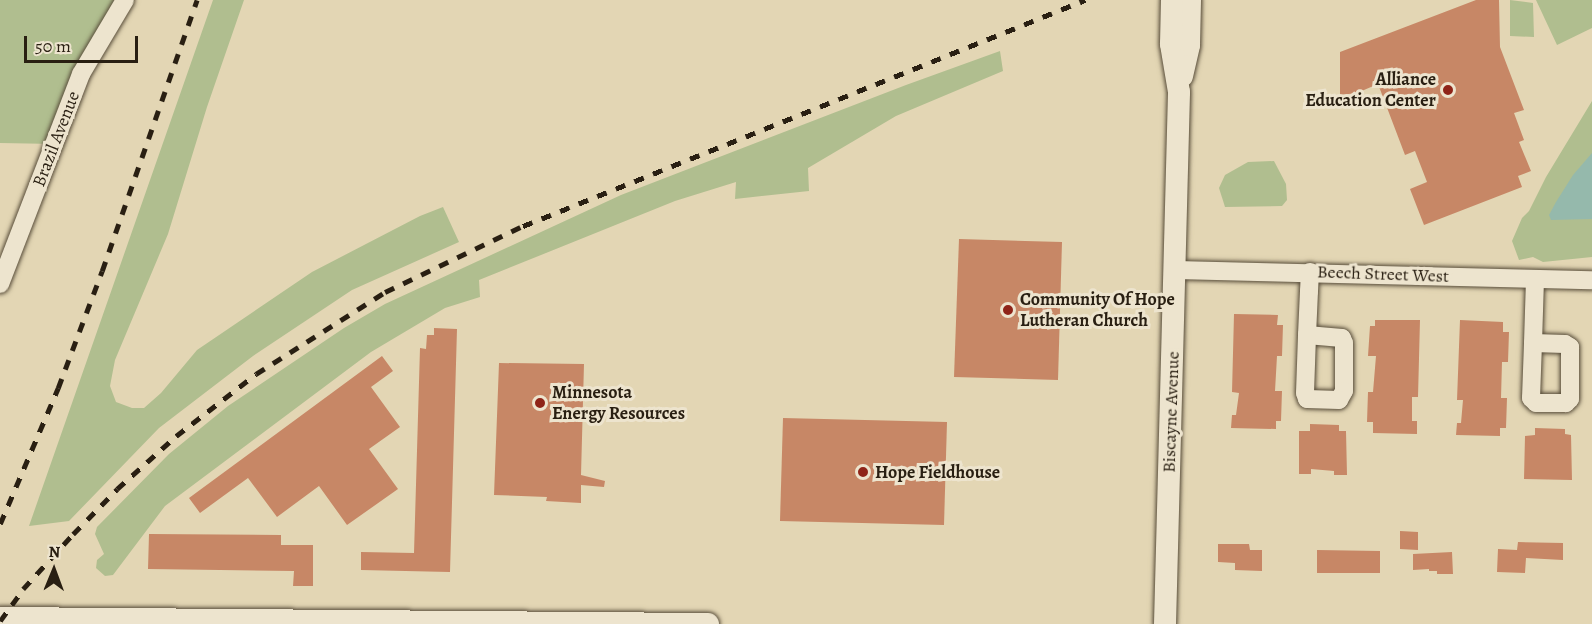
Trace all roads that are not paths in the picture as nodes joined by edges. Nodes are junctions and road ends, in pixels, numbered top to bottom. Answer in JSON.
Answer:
{"nodes":[{"id":1,"x":125,"y":0,"type":"edge"},
{"id":2,"x":1172,"y":0,"type":"edge"},
{"id":3,"x":1190,"y":0,"type":"edge"},
{"id":4,"x":1179,"y":92,"type":"junction"},
{"id":5,"x":1175,"y":270,"type":"junction"},
{"id":6,"x":1310,"y":272,"type":"junction"},
{"id":7,"x":1535,"y":279,"type":"junction"},
{"id":8,"x":1592,"y":280,"type":"edge"},
{"id":9,"x":0,"y":284,"type":"edge"},
{"id":10,"x":1307,"y":335,"type":"dead end"},
{"id":11,"x":1533,"y":343,"type":"dead end"},
{"id":12,"x":0,"y":618,"type":"edge"},
{"id":13,"x":708,"y":624,"type":"edge"},
{"id":14,"x":1164,"y":624,"type":"edge"}],
"edges":[{"from":1,"to":9,"type":"street","name":"Brazil Avenue"},
{"from":2,"to":4,"type":"street","name":"Biscayne Avenue"},
{"from":3,"to":4,"type":"street","name":"Biscayne Avenue"},
{"from":4,"to":5,"type":"street","name":"Biscayne Avenue"},
{"from":5,"to":6,"type":"street","name":"Beech Street West"},
{"from":5,"to":14,"type":"street","name":"Biscayne Avenue"},
{"from":6,"to":7,"type":"street","name":"Beech Street West"},
{"from":6,"to":10,"type":"street"},
{"from":7,"to":8,"type":"street","name":"Beech Street West"},
{"from":7,"to":11,"type":"street"},
{"from":12,"to":13,"type":"street"}]}
